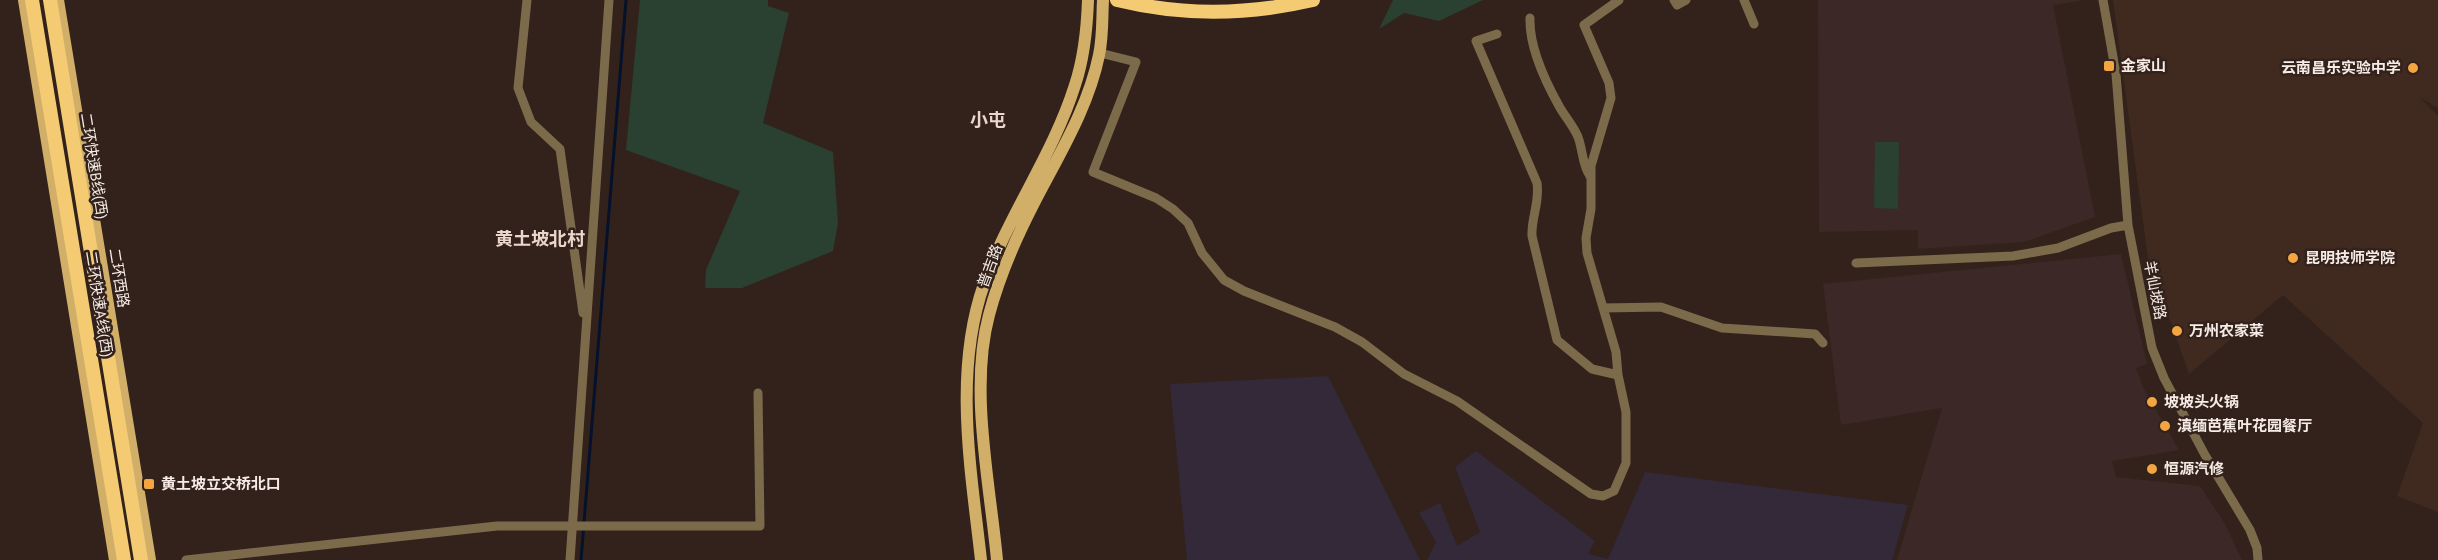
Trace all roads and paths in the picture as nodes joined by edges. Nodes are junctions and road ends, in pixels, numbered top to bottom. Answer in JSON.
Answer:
{"nodes":[{"id":1,"x":24,"y":0,"type":"edge"},
{"id":2,"x":33,"y":0,"type":"edge"},
{"id":3,"x":54,"y":0,"type":"edge"},
{"id":4,"x":527,"y":0,"type":"edge"},
{"id":5,"x":609,"y":0,"type":"edge"},
{"id":6,"x":1087,"y":0,"type":"edge"},
{"id":7,"x":1117,"y":0,"type":"edge"},
{"id":8,"x":1313,"y":0,"type":"edge"},
{"id":9,"x":1619,"y":0,"type":"edge"},
{"id":10,"x":1674,"y":0,"type":"edge"},
{"id":11,"x":1686,"y":0,"type":"edge"},
{"id":12,"x":1744,"y":0,"type":"edge"},
{"id":13,"x":2103,"y":0,"type":"edge"},
{"id":14,"x":1103,"y":2,"type":"edge"},
{"id":15,"x":1530,"y":18,"type":"dead end"},
{"id":16,"x":1754,"y":24,"type":"dead end"},
{"id":17,"x":1497,"y":34,"type":"dead end"},
{"id":18,"x":1100,"y":53,"type":"junction"},
{"id":19,"x":1591,"y":178,"type":"junction"},
{"id":20,"x":2128,"y":225,"type":"junction"},
{"id":21,"x":592,"y":230,"type":"junction"},
{"id":22,"x":571,"y":232,"type":"junction"},
{"id":23,"x":1856,"y":263,"type":"dead end"},
{"id":24,"x":1603,"y":308,"type":"junction"},
{"id":25,"x":584,"y":322,"type":"dead end"},
{"id":26,"x":1823,"y":343,"type":"dead end"},
{"id":27,"x":1617,"y":375,"type":"junction"},
{"id":28,"x":758,"y":393,"type":"dead end"},
{"id":29,"x":574,"y":526,"type":"junction"},
{"id":30,"x":115,"y":560,"type":"edge"},
{"id":31,"x":124,"y":560,"type":"edge"},
{"id":32,"x":141,"y":560,"type":"edge"},
{"id":33,"x":150,"y":560,"type":"edge"},
{"id":34,"x":186,"y":560,"type":"edge"},
{"id":35,"x":570,"y":560,"type":"edge"},
{"id":36,"x":981,"y":560,"type":"edge"},
{"id":37,"x":997,"y":560,"type":"edge"},
{"id":38,"x":2258,"y":560,"type":"edge"}],
"edges":[{"from":1,"to":30,"type":"main road"},
{"from":2,"to":31,"type":"highway","name":"二环快速A线(西)"},
{"from":3,"to":32,"type":"highway","name":"二环快速B线(西)"},
{"from":3,"to":33,"type":"main road","name":"二环西路"},
{"from":4,"to":22,"type":"street"},
{"from":5,"to":21,"type":"street"},
{"from":6,"to":14,"type":"main road"},
{"from":6,"to":36,"type":"main road","name":"普吉路"},
{"from":7,"to":8,"type":"highway","bridge":true},
{"from":9,"to":19,"type":"street"},
{"from":10,"to":11,"type":"street"},
{"from":12,"to":16,"type":"street"},
{"from":13,"to":20,"type":"street","name":"羊仙坡路"},
{"from":14,"to":18,"type":"main road","name":"普吉路"},
{"from":15,"to":19,"type":"street"},
{"from":17,"to":27,"type":"street"},
{"from":18,"to":27,"type":"street"},
{"from":18,"to":37,"type":"main road","name":"普吉路"},
{"from":19,"to":24,"type":"street"},
{"from":20,"to":23,"type":"street"},
{"from":20,"to":38,"type":"street","name":"羊仙坡路"},
{"from":21,"to":22,"type":"street"},
{"from":21,"to":29,"type":"street"},
{"from":22,"to":25,"type":"street"},
{"from":24,"to":26,"type":"street"},
{"from":24,"to":27,"type":"street"},
{"from":28,"to":29,"type":"street"},
{"from":29,"to":34,"type":"street"},
{"from":29,"to":35,"type":"street"}]}
